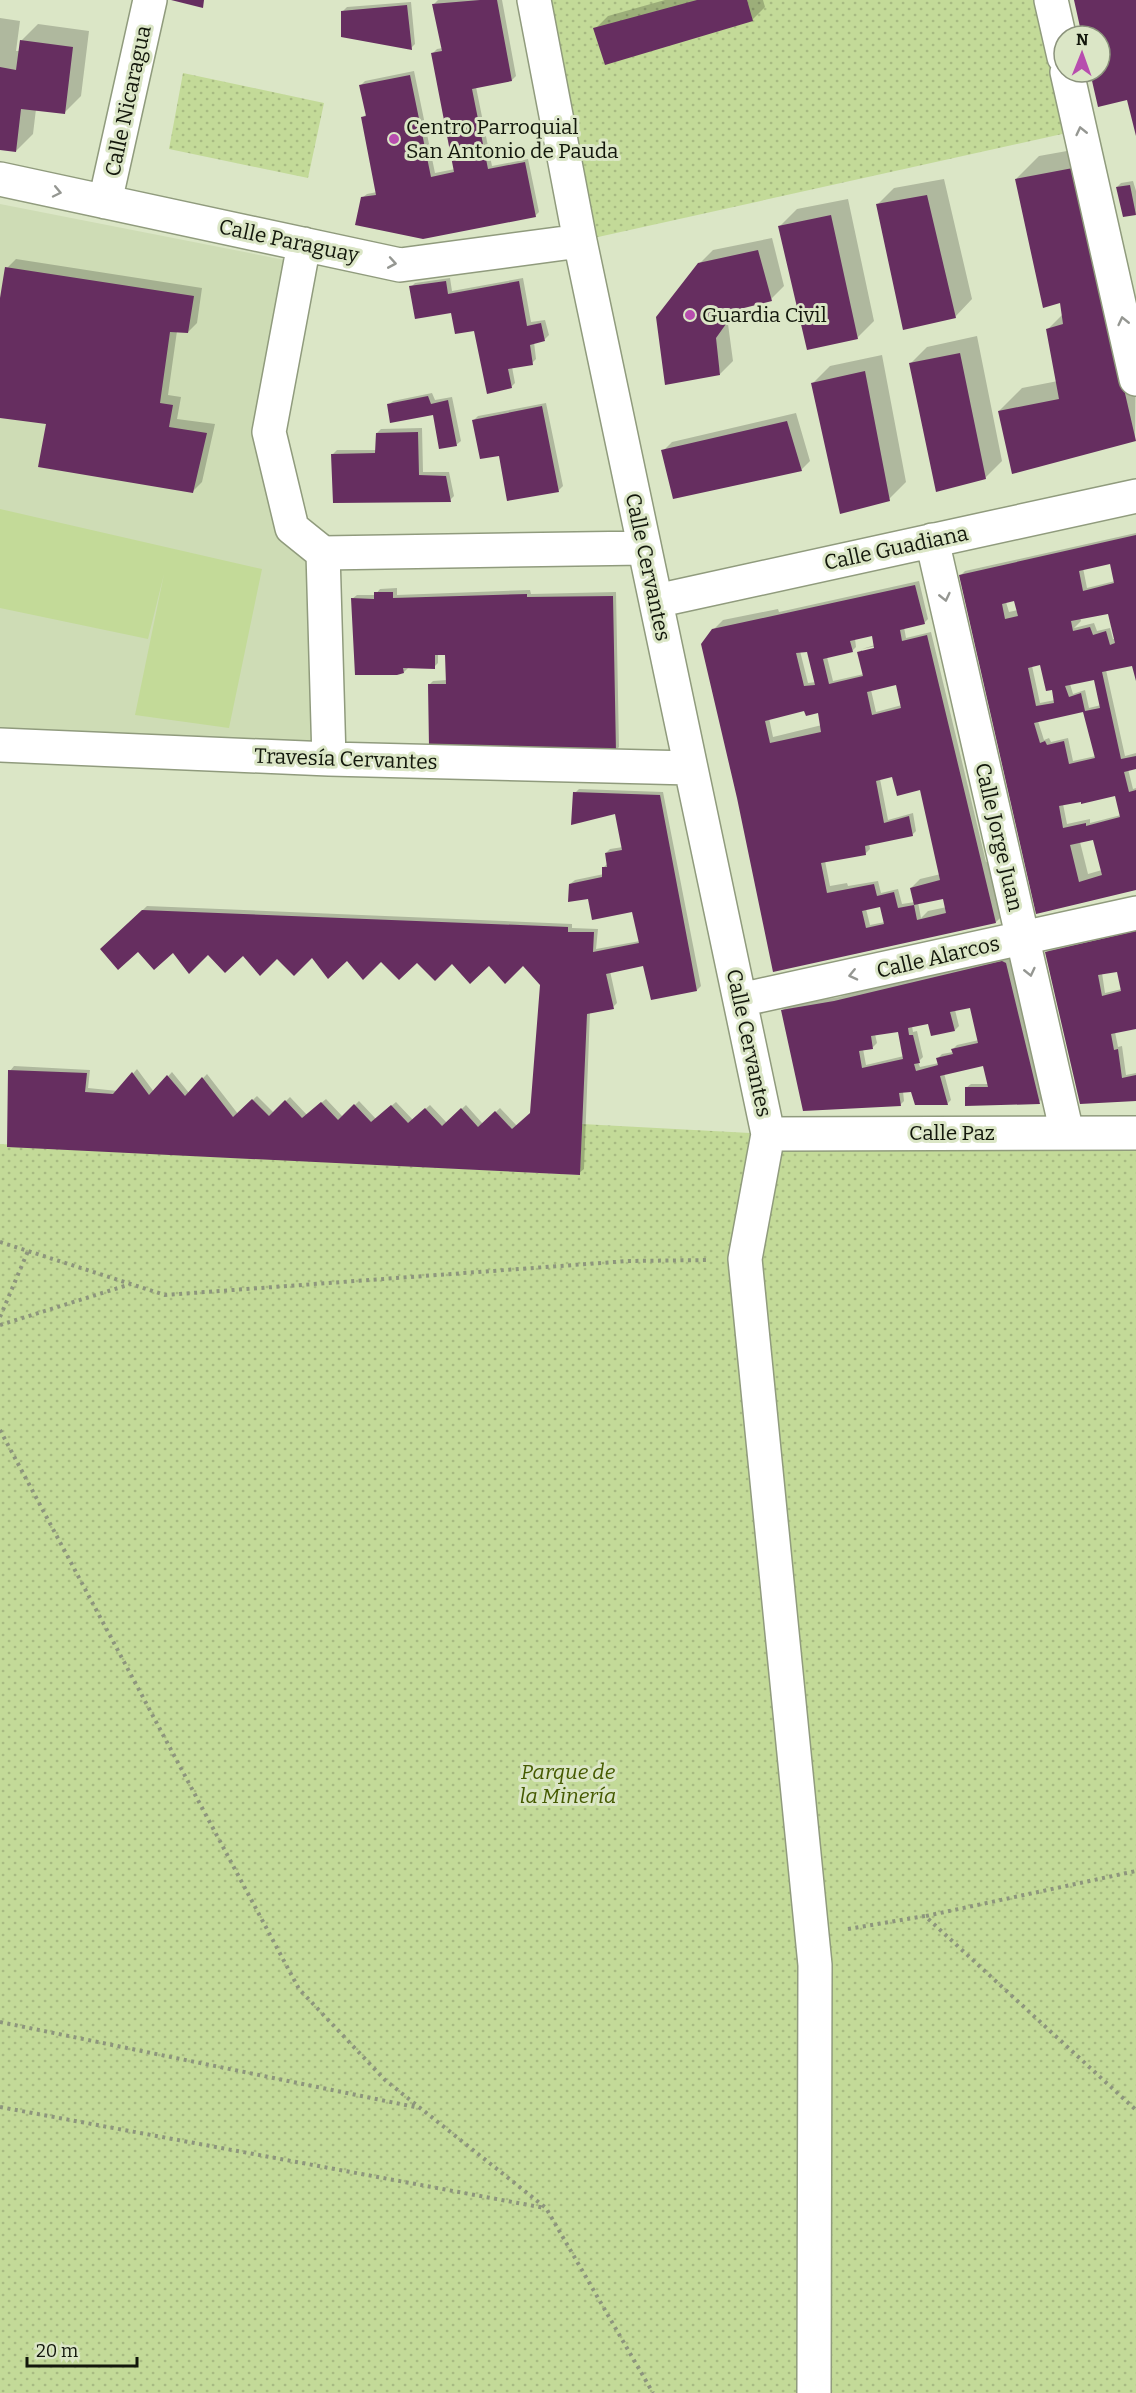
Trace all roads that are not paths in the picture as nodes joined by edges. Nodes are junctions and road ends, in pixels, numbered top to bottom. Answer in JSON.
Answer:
{"nodes":[{"id":1,"x":150,"y":0,"type":"edge"},
{"id":2,"x":1051,"y":0,"type":"edge"},
{"id":3,"x":541,"y":2,"type":"edge"},
{"id":4,"x":1056,"y":24,"type":"edge"},
{"id":5,"x":1070,"y":84,"type":"edge"},
{"id":6,"x":0,"y":179,"type":"edge"},
{"id":7,"x":105,"y":202,"type":"junction"},
{"id":8,"x":580,"y":241,"type":"junction"},
{"id":9,"x":304,"y":244,"type":"junction"},
{"id":10,"x":1136,"y":379,"type":"edge"},
{"id":11,"x":1136,"y":496,"type":"edge"},
{"id":12,"x":932,"y":540,"type":"junction"},
{"id":13,"x":644,"y":548,"type":"junction"},
{"id":14,"x":323,"y":553,"type":"junction"},
{"id":15,"x":656,"y":601,"type":"junction"},
{"id":16,"x":0,"y":745,"type":"edge"},
{"id":17,"x":330,"y":759,"type":"junction"},
{"id":18,"x":691,"y":768,"type":"junction"},
{"id":19,"x":1136,"y":913,"type":"edge"},
{"id":20,"x":1022,"y":938,"type":"junction"},
{"id":21,"x":740,"y":1000,"type":"junction"},
{"id":22,"x":1067,"y":1133,"type":"junction"},
{"id":23,"x":1136,"y":1133,"type":"edge"},
{"id":24,"x":768,"y":1134,"type":"junction"},
{"id":25,"x":814,"y":2393,"type":"edge"}],
"edges":[{"from":1,"to":7,"type":"street","name":"Calle Nicaragua"},
{"from":2,"to":4,"type":"street"},
{"from":3,"to":8,"type":"street","name":"Calle Cervantes"},
{"from":10,"to":5,"type":"street","one_way":true},
{"from":6,"to":7,"type":"street","name":"Calle Paraguay","one_way":true},
{"from":7,"to":9,"type":"street","name":"Calle Paraguay"},
{"from":9,"to":8,"type":"street","name":"Calle Paraguay","one_way":true},
{"from":8,"to":13,"type":"street","name":"Calle Cervantes"},
{"from":9,"to":14,"type":"street"},
{"from":11,"to":12,"type":"street","name":"Calle Guadiana"},
{"from":12,"to":15,"type":"street","name":"Calle Guadiana"},
{"from":12,"to":20,"type":"street","name":"Calle Jorge Juan","one_way":true},
{"from":13,"to":14,"type":"street"},
{"from":13,"to":15,"type":"street","name":"Calle Cervantes"},
{"from":14,"to":17,"type":"street"},
{"from":15,"to":18,"type":"street","name":"Calle Cervantes"},
{"from":16,"to":17,"type":"street","name":"Travesía Cervantes"},
{"from":17,"to":18,"type":"street","name":"Travesía Cervantes"},
{"from":18,"to":21,"type":"street","name":"Calle Cervantes"},
{"from":19,"to":20,"type":"street","name":"Calle Alarcos"},
{"from":20,"to":21,"type":"street","name":"Calle Alarcos","one_way":true},
{"from":20,"to":22,"type":"street","name":"Calle Jorge Juan","one_way":true},
{"from":21,"to":24,"type":"street","name":"Calle Cervantes"},
{"from":22,"to":23,"type":"street","name":"Calle Paz"},
{"from":22,"to":24,"type":"street","name":"Calle Paz"},
{"from":24,"to":25,"type":"street"}]}
